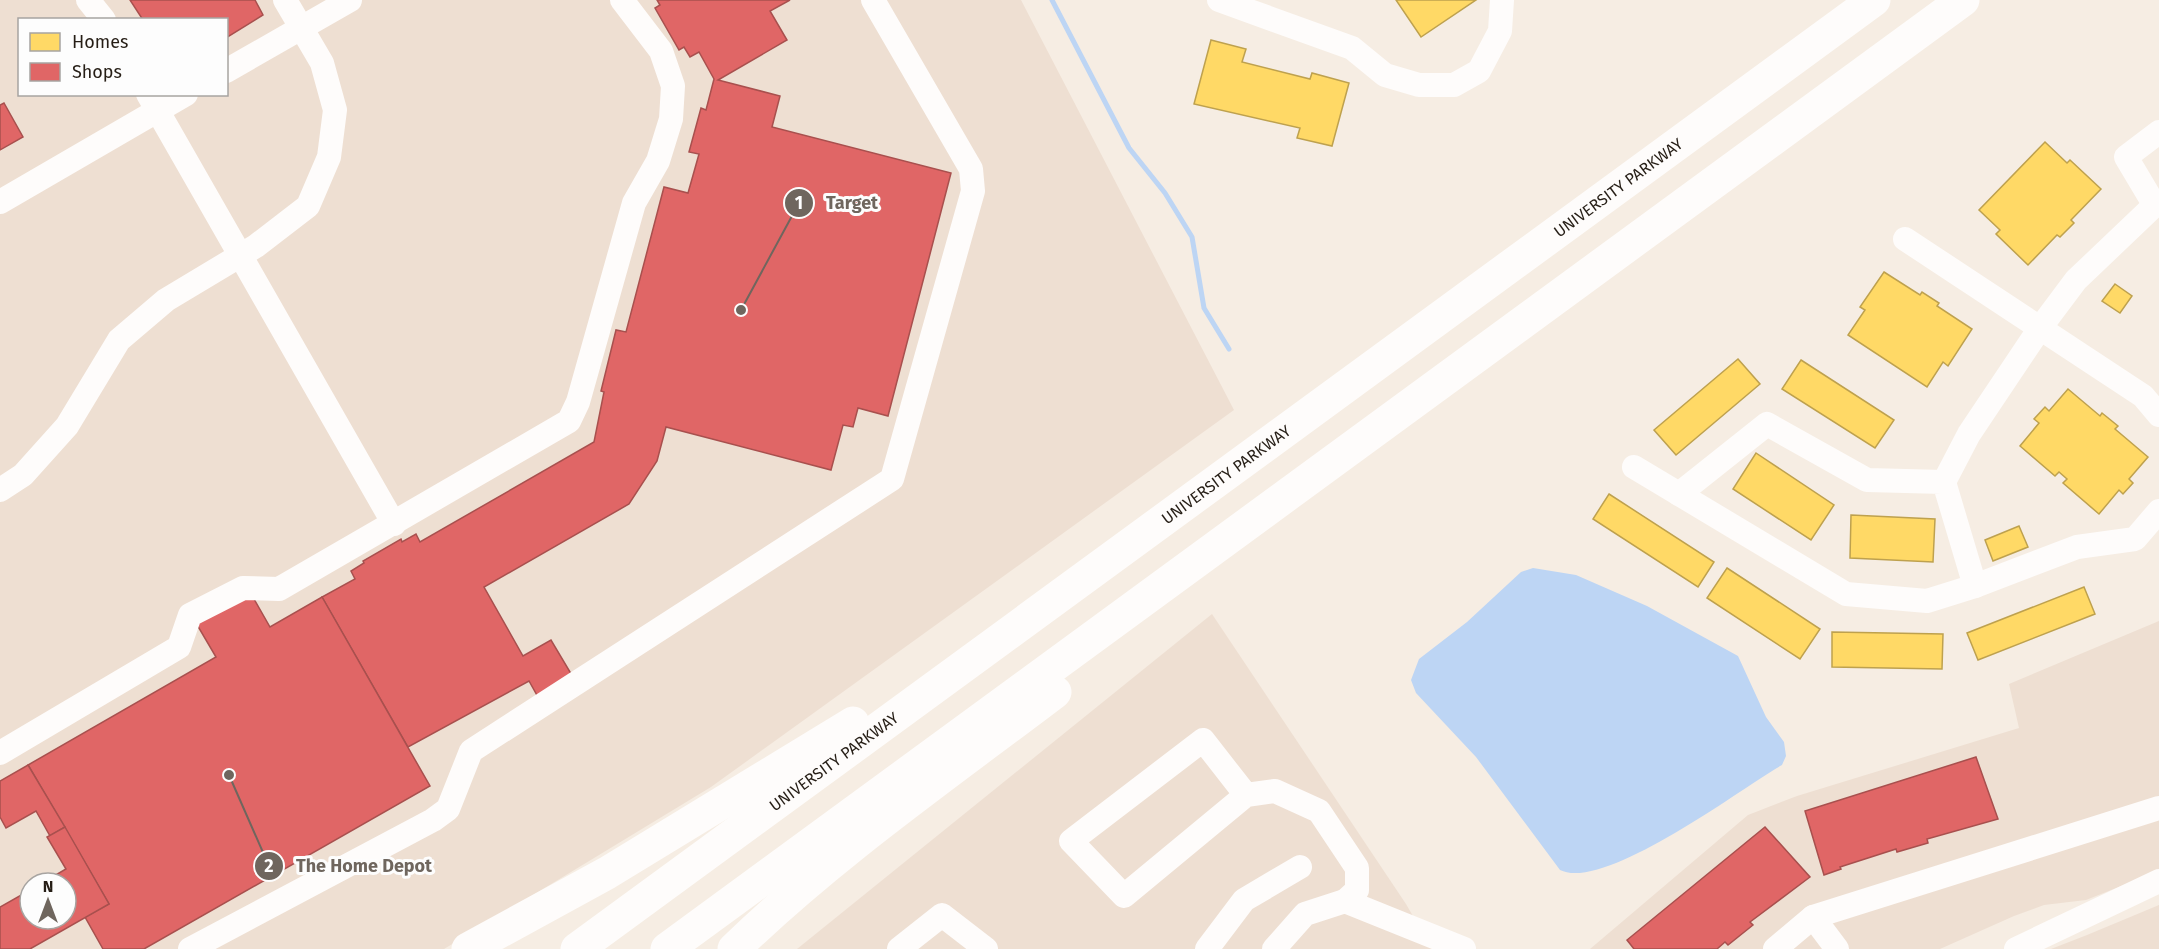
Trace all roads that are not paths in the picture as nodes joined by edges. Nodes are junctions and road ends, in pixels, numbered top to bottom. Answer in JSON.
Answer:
{"nodes":[{"id":1,"x":88,"y":0,"type":"edge"},
{"id":2,"x":285,"y":0,"type":"edge"},
{"id":3,"x":350,"y":0,"type":"edge"},
{"id":4,"x":622,"y":0,"type":"edge"},
{"id":5,"x":873,"y":0,"type":"edge"},
{"id":6,"x":1219,"y":0,"type":"edge"},
{"id":7,"x":1502,"y":0,"type":"edge"},
{"id":8,"x":1874,"y":0,"type":"edge"},
{"id":9,"x":1963,"y":0,"type":"edge"},
{"id":10,"x":102,"y":18,"type":"edge"},
{"id":11,"x":301,"y":29,"type":"junction"},
{"id":12,"x":228,"y":70,"type":"edge"},
{"id":13,"x":178,"y":96,"type":"edge"},
{"id":14,"x":152,"y":103,"type":"edge"},
{"id":15,"x":2159,"y":132,"type":"edge"},
{"id":16,"x":0,"y":202,"type":"edge"},
{"id":17,"x":2157,"y":202,"type":"edge"},
{"id":18,"x":1905,"y":238,"type":"dead end"},
{"id":19,"x":241,"y":255,"type":"junction"},
{"id":20,"x":2040,"y":328,"type":"junction"},
{"id":21,"x":2159,"y":415,"type":"edge"},
{"id":22,"x":1634,"y":467,"type":"dead end"},
{"id":23,"x":1944,"y":482,"type":"junction"},
{"id":24,"x":0,"y":490,"type":"edge"},
{"id":25,"x":1679,"y":494,"type":"junction"},
{"id":26,"x":2159,"y":511,"type":"edge"},
{"id":27,"x":394,"y":524,"type":"junction"},
{"id":28,"x":1173,"y":579,"type":"junction"},
{"id":29,"x":1976,"y":586,"type":"junction"},
{"id":30,"x":986,"y":650,"type":"junction"},
{"id":31,"x":0,"y":753,"type":"edge"},
{"id":32,"x":1246,"y":795,"type":"junction"},
{"id":33,"x":2159,"y":808,"type":"edge"},
{"id":34,"x":1300,"y":867,"type":"dead end"},
{"id":35,"x":2159,"y":881,"type":"edge"},
{"id":36,"x":1346,"y":901,"type":"junction"},
{"id":37,"x":1813,"y":917,"type":"junction"},
{"id":38,"x":190,"y":949,"type":"edge"},
{"id":39,"x":468,"y":949,"type":"edge"},
{"id":40,"x":577,"y":949,"type":"edge"},
{"id":41,"x":667,"y":949,"type":"edge"},
{"id":42,"x":734,"y":949,"type":"edge"},
{"id":43,"x":899,"y":949,"type":"edge"},
{"id":44,"x":986,"y":949,"type":"edge"},
{"id":45,"x":1207,"y":949,"type":"edge"},
{"id":46,"x":1274,"y":949,"type":"edge"},
{"id":47,"x":1464,"y":949,"type":"edge"},
{"id":48,"x":1775,"y":949,"type":"edge"},
{"id":49,"x":1837,"y":949,"type":"edge"},
{"id":50,"x":2016,"y":949,"type":"edge"}],
"edges":[{"from":1,"to":10,"type":"street"},
{"from":2,"to":11,"type":"street"},
{"from":3,"to":11,"type":"street"},
{"from":4,"to":27,"type":"street"},
{"from":5,"to":38,"type":"street"},
{"from":6,"to":7,"type":"street"},
{"from":8,"to":30,"type":"highway","name":"UNIVERSITY PARKWAY"},
{"from":9,"to":28,"type":"highway"},
{"from":11,"to":12,"type":"street"},
{"from":11,"to":19,"type":"street"},
{"from":13,"to":14,"type":"street"},
{"from":14,"to":16,"type":"street"},
{"from":14,"to":19,"type":"street"},
{"from":15,"to":17,"type":"street"},
{"from":17,"to":20,"type":"street"},
{"from":18,"to":20,"type":"street"},
{"from":19,"to":24,"type":"street"},
{"from":19,"to":27,"type":"street"},
{"from":20,"to":21,"type":"street"},
{"from":20,"to":23,"type":"street"},
{"from":22,"to":25,"type":"street"},
{"from":23,"to":25,"type":"street"},
{"from":23,"to":29,"type":"street"},
{"from":25,"to":29,"type":"street"},
{"from":26,"to":29,"type":"street"},
{"from":27,"to":31,"type":"street"},
{"from":28,"to":41,"type":"highway"},
{"from":28,"to":42,"type":"highway"},
{"from":30,"to":39,"type":"highway"},
{"from":30,"to":40,"type":"highway","name":"UNIVERSITY PARKWAY"},
{"from":32,"to":32,"type":"street"},
{"from":32,"to":36,"type":"street"},
{"from":33,"to":37,"type":"street"},
{"from":34,"to":45,"type":"street"},
{"from":35,"to":50,"type":"street"},
{"from":36,"to":46,"type":"street"},
{"from":36,"to":47,"type":"street"},
{"from":37,"to":48,"type":"street"},
{"from":37,"to":49,"type":"street"},
{"from":43,"to":44,"type":"street"}]}
